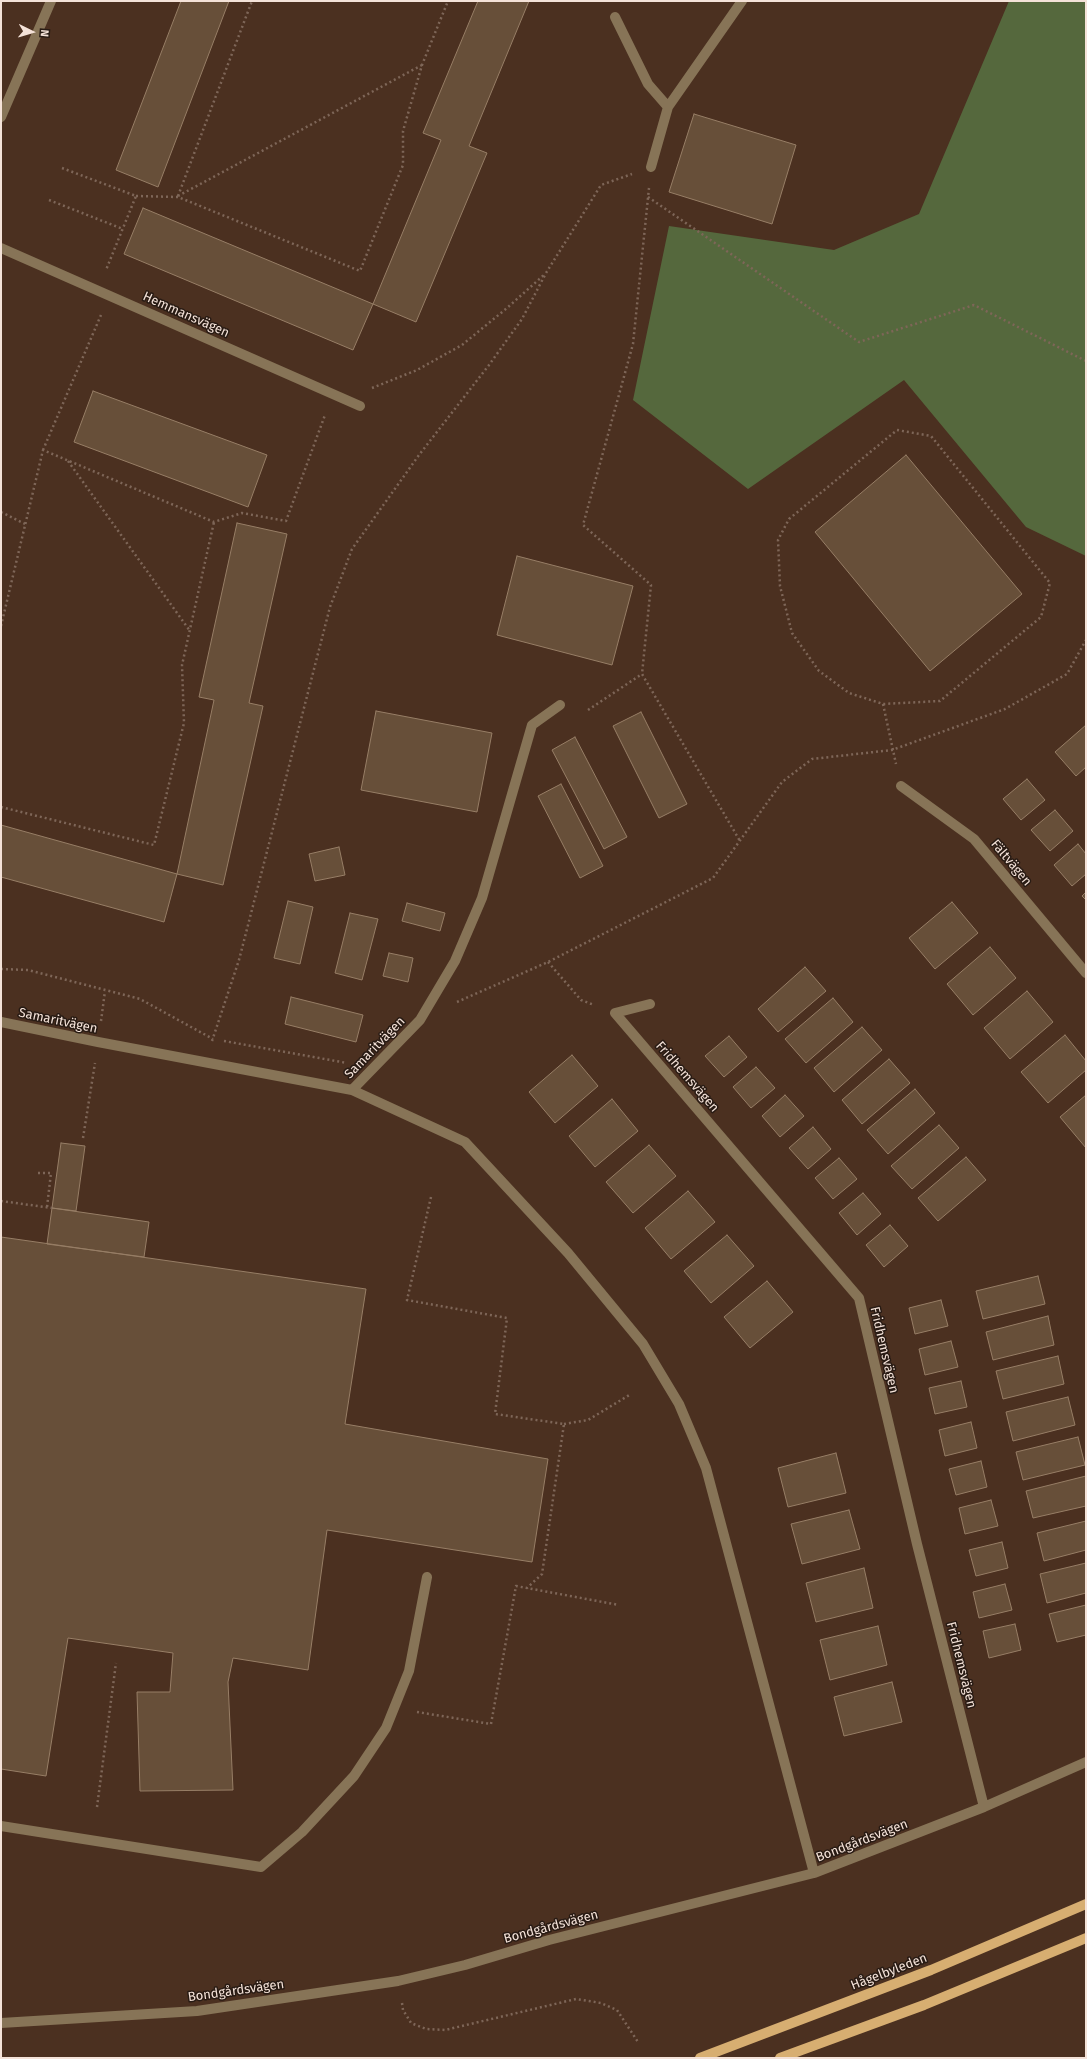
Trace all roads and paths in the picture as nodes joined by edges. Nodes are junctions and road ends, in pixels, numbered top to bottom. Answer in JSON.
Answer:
{"nodes":[{"id":1,"x":51,"y":1,"type":"edge"},
{"id":2,"x":252,"y":1,"type":"edge"},
{"id":3,"x":448,"y":1,"type":"edge"},
{"id":4,"x":742,"y":1,"type":"edge"},
{"id":5,"x":615,"y":17,"type":"dead end"},
{"id":6,"x":422,"y":65,"type":"junction"},
{"id":7,"x":668,"y":107,"type":"junction"},
{"id":8,"x":1,"y":117,"type":"edge"},
{"id":9,"x":651,"y":167,"type":"junction"},
{"id":10,"x":62,"y":168,"type":"dead end"},
{"id":11,"x":136,"y":196,"type":"junction"},
{"id":12,"x":178,"y":197,"type":"junction"},
{"id":13,"x":648,"y":198,"type":"junction"},
{"id":14,"x":49,"y":200,"type":"dead end"},
{"id":15,"x":123,"y":229,"type":"junction"},
{"id":16,"x":1,"y":248,"type":"edge"},
{"id":17,"x":546,"y":273,"type":"junction"},
{"id":18,"x":97,"y":290,"type":"junction"},
{"id":19,"x":109,"y":296,"type":"junction"},
{"id":20,"x":1086,"y":361,"type":"edge"},
{"id":21,"x":333,"y":395,"type":"junction"},
{"id":22,"x":360,"y":406,"type":"dead end"},
{"id":23,"x":43,"y":450,"type":"junction"},
{"id":24,"x":68,"y":461,"type":"junction"},
{"id":25,"x":1,"y":512,"type":"edge"},
{"id":26,"x":214,"y":522,"type":"junction"},
{"id":27,"x":26,"y":524,"type":"junction"},
{"id":28,"x":1,"y":626,"type":"edge"},
{"id":29,"x":190,"y":631,"type":"junction"},
{"id":30,"x":1086,"y":640,"type":"edge"},
{"id":31,"x":642,"y":674,"type":"junction"},
{"id":32,"x":883,"y":704,"type":"junction"},
{"id":33,"x":560,"y":705,"type":"dead end"},
{"id":34,"x":588,"y":710,"type":"dead end"},
{"id":35,"x":892,"y":750,"type":"junction"},
{"id":36,"x":901,"y":786,"type":"dead end"},
{"id":37,"x":1,"y":806,"type":"edge"},
{"id":38,"x":740,"y":841,"type":"junction"},
{"id":39,"x":548,"y":962,"type":"junction"},
{"id":40,"x":1,"y":969,"type":"edge"},
{"id":41,"x":1086,"y":973,"type":"edge"},
{"id":42,"x":454,"y":1003,"type":"dead end"},
{"id":43,"x":650,"y":1004,"type":"dead end"},
{"id":44,"x":615,"y":1013,"type":"junction"},
{"id":45,"x":1,"y":1022,"type":"edge"},
{"id":46,"x":212,"y":1039,"type":"junction"},
{"id":47,"x":205,"y":1063,"type":"junction"},
{"id":48,"x":374,"y":1068,"type":"junction"},
{"id":49,"x":352,"y":1090,"type":"junction"},
{"id":50,"x":38,"y":1173,"type":"dead end"},
{"id":51,"x":431,"y":1196,"type":"dead end"},
{"id":52,"x":1,"y":1201,"type":"edge"},
{"id":53,"x":47,"y":1207,"type":"junction"},
{"id":54,"x":52,"y":1208,"type":"dead end"},
{"id":55,"x":631,"y":1394,"type":"dead end"},
{"id":56,"x":564,"y":1424,"type":"junction"},
{"id":57,"x":427,"y":1577,"type":"dead end"},
{"id":58,"x":527,"y":1588,"type":"junction"},
{"id":59,"x":619,"y":1605,"type":"dead end"},
{"id":60,"x":116,"y":1663,"type":"dead end"},
{"id":61,"x":394,"y":1708,"type":"junction"},
{"id":62,"x":1086,"y":1762,"type":"edge"},
{"id":63,"x":97,"y":1807,"type":"dead end"},
{"id":64,"x":984,"y":1807,"type":"junction"},
{"id":65,"x":1,"y":1826,"type":"edge"},
{"id":66,"x":814,"y":1873,"type":"junction"},
{"id":67,"x":1086,"y":1904,"type":"edge"},
{"id":68,"x":1086,"y":1938,"type":"edge"},
{"id":69,"x":398,"y":1981,"type":"junction"},
{"id":70,"x":1,"y":2023,"type":"edge"},
{"id":71,"x":638,"y":2042,"type":"dead end"},
{"id":72,"x":700,"y":2058,"type":"edge"},
{"id":73,"x":780,"y":2058,"type":"edge"}],
"edges":[{"from":1,"to":8,"type":"street"},
{"from":2,"to":12,"type":"path"},
{"from":3,"to":6,"type":"path"},
{"from":4,"to":7,"type":"street"},
{"from":5,"to":7,"type":"street"},
{"from":6,"to":12,"type":"path"},
{"from":6,"to":12,"type":"path"},
{"from":7,"to":9,"type":"street"},
{"from":9,"to":13,"type":"path"},
{"from":9,"to":17,"type":"path"},
{"from":10,"to":11,"type":"path"},
{"from":11,"to":12,"type":"path"},
{"from":11,"to":15,"type":"path"},
{"from":13,"to":20,"type":"path"},
{"from":13,"to":31,"type":"path"},
{"from":14,"to":15,"type":"path"},
{"from":15,"to":18,"type":"path"},
{"from":16,"to":18,"type":"street","name":"Hemmansvägen"},
{"from":17,"to":21,"type":"path"},
{"from":17,"to":46,"type":"path"},
{"from":18,"to":19,"type":"street","name":"Hemmansvägen"},
{"from":19,"to":21,"type":"street","name":"Hemmansvägen"},
{"from":19,"to":23,"type":"path"},
{"from":21,"to":22,"type":"street","name":"Hemmansvägen"},
{"from":21,"to":26,"type":"path"},
{"from":23,"to":24,"type":"path"},
{"from":23,"to":27,"type":"path"},
{"from":24,"to":26,"type":"path"},
{"from":24,"to":29,"type":"path"},
{"from":25,"to":27,"type":"path"},
{"from":26,"to":29,"type":"path"},
{"from":27,"to":28,"type":"path"},
{"from":29,"to":37,"type":"path"},
{"from":30,"to":35,"type":"path"},
{"from":31,"to":34,"type":"path"},
{"from":31,"to":38,"type":"path"},
{"from":32,"to":32,"type":"path"},
{"from":32,"to":35,"type":"path"},
{"from":33,"to":48,"type":"street","name":"Samaritvägen"},
{"from":35,"to":38,"type":"path"},
{"from":36,"to":41,"type":"street","name":"Fältvägen"},
{"from":38,"to":39,"type":"path"},
{"from":39,"to":42,"type":"path"},
{"from":39,"to":44,"type":"path"},
{"from":40,"to":46,"type":"path"},
{"from":43,"to":44,"type":"street"},
{"from":44,"to":64,"type":"street","name":"Fridhemsvägen"},
{"from":45,"to":47,"type":"street","name":"Samaritvägen"},
{"from":46,"to":47,"type":"path"},
{"from":46,"to":48,"type":"path"},
{"from":47,"to":49,"type":"street","name":"Samaritvägen"},
{"from":48,"to":49,"type":"street","name":"Samaritvägen"},
{"from":49,"to":66,"type":"street"},
{"from":50,"to":53,"type":"path"},
{"from":51,"to":56,"type":"path"},
{"from":52,"to":53,"type":"path"},
{"from":53,"to":54,"type":"path"},
{"from":55,"to":56,"type":"path"},
{"from":56,"to":58,"type":"path"},
{"from":57,"to":61,"type":"street"},
{"from":58,"to":59,"type":"path"},
{"from":58,"to":61,"type":"path"},
{"from":60,"to":63,"type":"path"},
{"from":61,"to":65,"type":"street"},
{"from":62,"to":64,"type":"street","name":"Bondgårdsvägen"},
{"from":64,"to":66,"type":"street","name":"Bondgårdsvägen"},
{"from":66,"to":69,"type":"street","name":"Bondgårdsvägen"},
{"from":67,"to":72,"type":"main road","name":"Hågelbyleden"},
{"from":68,"to":73,"type":"main road"},
{"from":69,"to":70,"type":"street","name":"Bondgårdsvägen"},
{"from":69,"to":71,"type":"path"}]}
